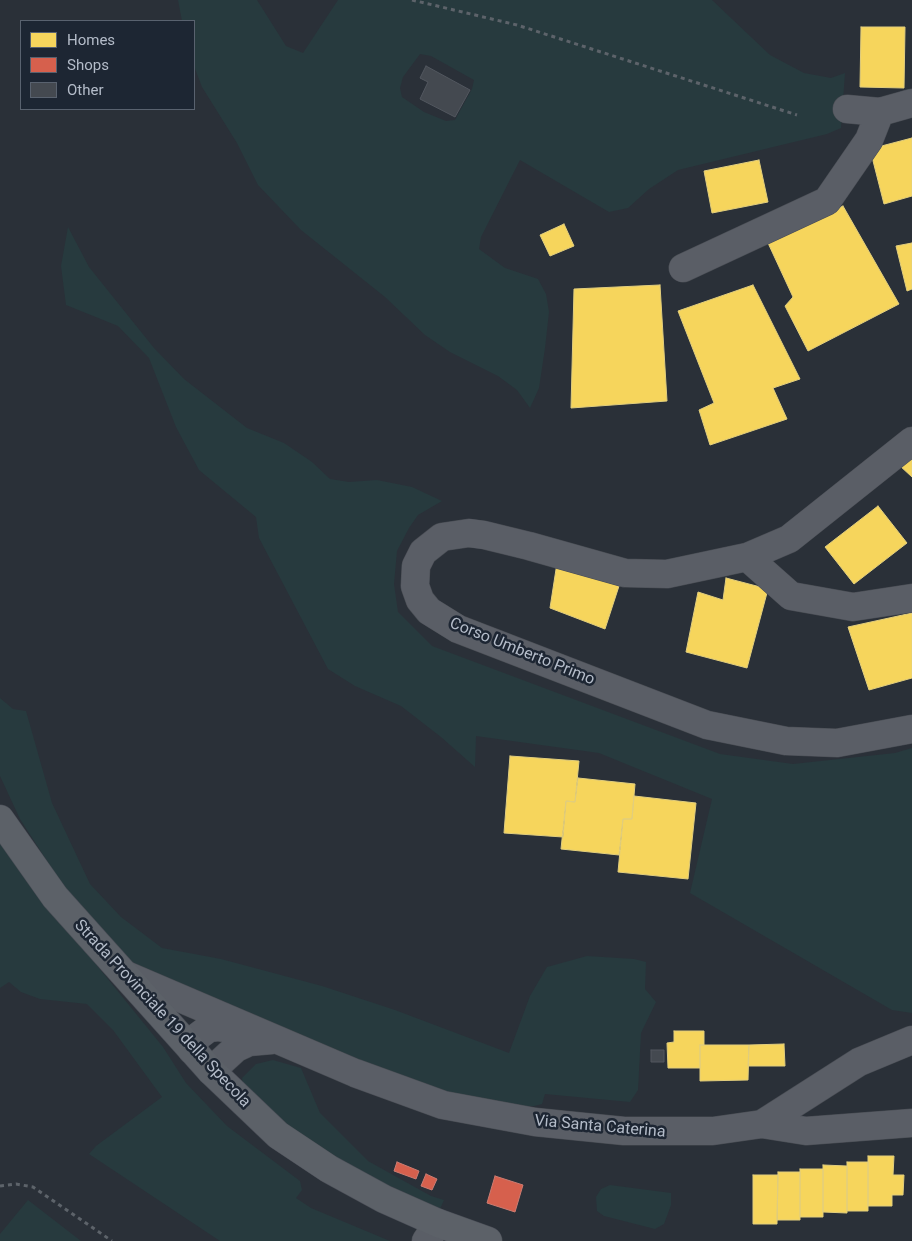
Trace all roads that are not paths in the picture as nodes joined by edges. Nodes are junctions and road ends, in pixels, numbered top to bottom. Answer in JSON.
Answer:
{"nodes":[{"id":1,"x":912,"y":103,"type":"edge"},
{"id":2,"x":847,"y":109,"type":"dead end"},
{"id":3,"x":880,"y":112,"type":"junction"},
{"id":4,"x":683,"y":268,"type":"dead end"},
{"id":5,"x":912,"y":441,"type":"edge"},
{"id":6,"x":747,"y":557,"type":"junction"},
{"id":7,"x":912,"y":598,"type":"edge"},
{"id":8,"x":912,"y":728,"type":"edge"},
{"id":9,"x":0,"y":819,"type":"edge"},
{"id":10,"x":126,"y":975,"type":"junction"},
{"id":11,"x":278,"y":1040,"type":"junction"},
{"id":12,"x":912,"y":1040,"type":"edge"},
{"id":13,"x":192,"y":1050,"type":"junction"},
{"id":14,"x":211,"y":1072,"type":"junction"},
{"id":15,"x":912,"y":1123,"type":"edge"},
{"id":16,"x":762,"y":1124,"type":"junction"},
{"id":17,"x":432,"y":1232,"type":"edge"},
{"id":18,"x":488,"y":1241,"type":"edge"}],
"edges":[{"from":1,"to":3,"type":"street"},
{"from":2,"to":3,"type":"street"},
{"from":3,"to":4,"type":"street"},
{"from":5,"to":6,"type":"street","name":"Corso Umberto Primo"},
{"from":6,"to":7,"type":"street"},
{"from":6,"to":8,"type":"street","name":"Corso Umberto Primo"},
{"from":9,"to":10,"type":"main road","name":"Strada Provinciale 19 della Specola"},
{"from":10,"to":11,"type":"street","name":"Via Santa Caterina"},
{"from":10,"to":13,"type":"main road","name":"Strada Provinciale 19 della Specola"},
{"from":11,"to":13,"type":"street","name":"Via Santa Caterina"},
{"from":11,"to":14,"type":"street","name":"Via Santa Caterina"},
{"from":11,"to":16,"type":"street","name":"Via Santa Caterina"},
{"from":12,"to":16,"type":"street","name":"Via Santa Caterina"},
{"from":13,"to":14,"type":"main road","name":"Strada Provinciale 19 della Specola"},
{"from":14,"to":17,"type":"main road","name":"Strada Provinciale 19 della Specola"},
{"from":15,"to":16,"type":"street"},
{"from":17,"to":18,"type":"main road","name":"Strada Provinciale 19 della Specola"}]}
